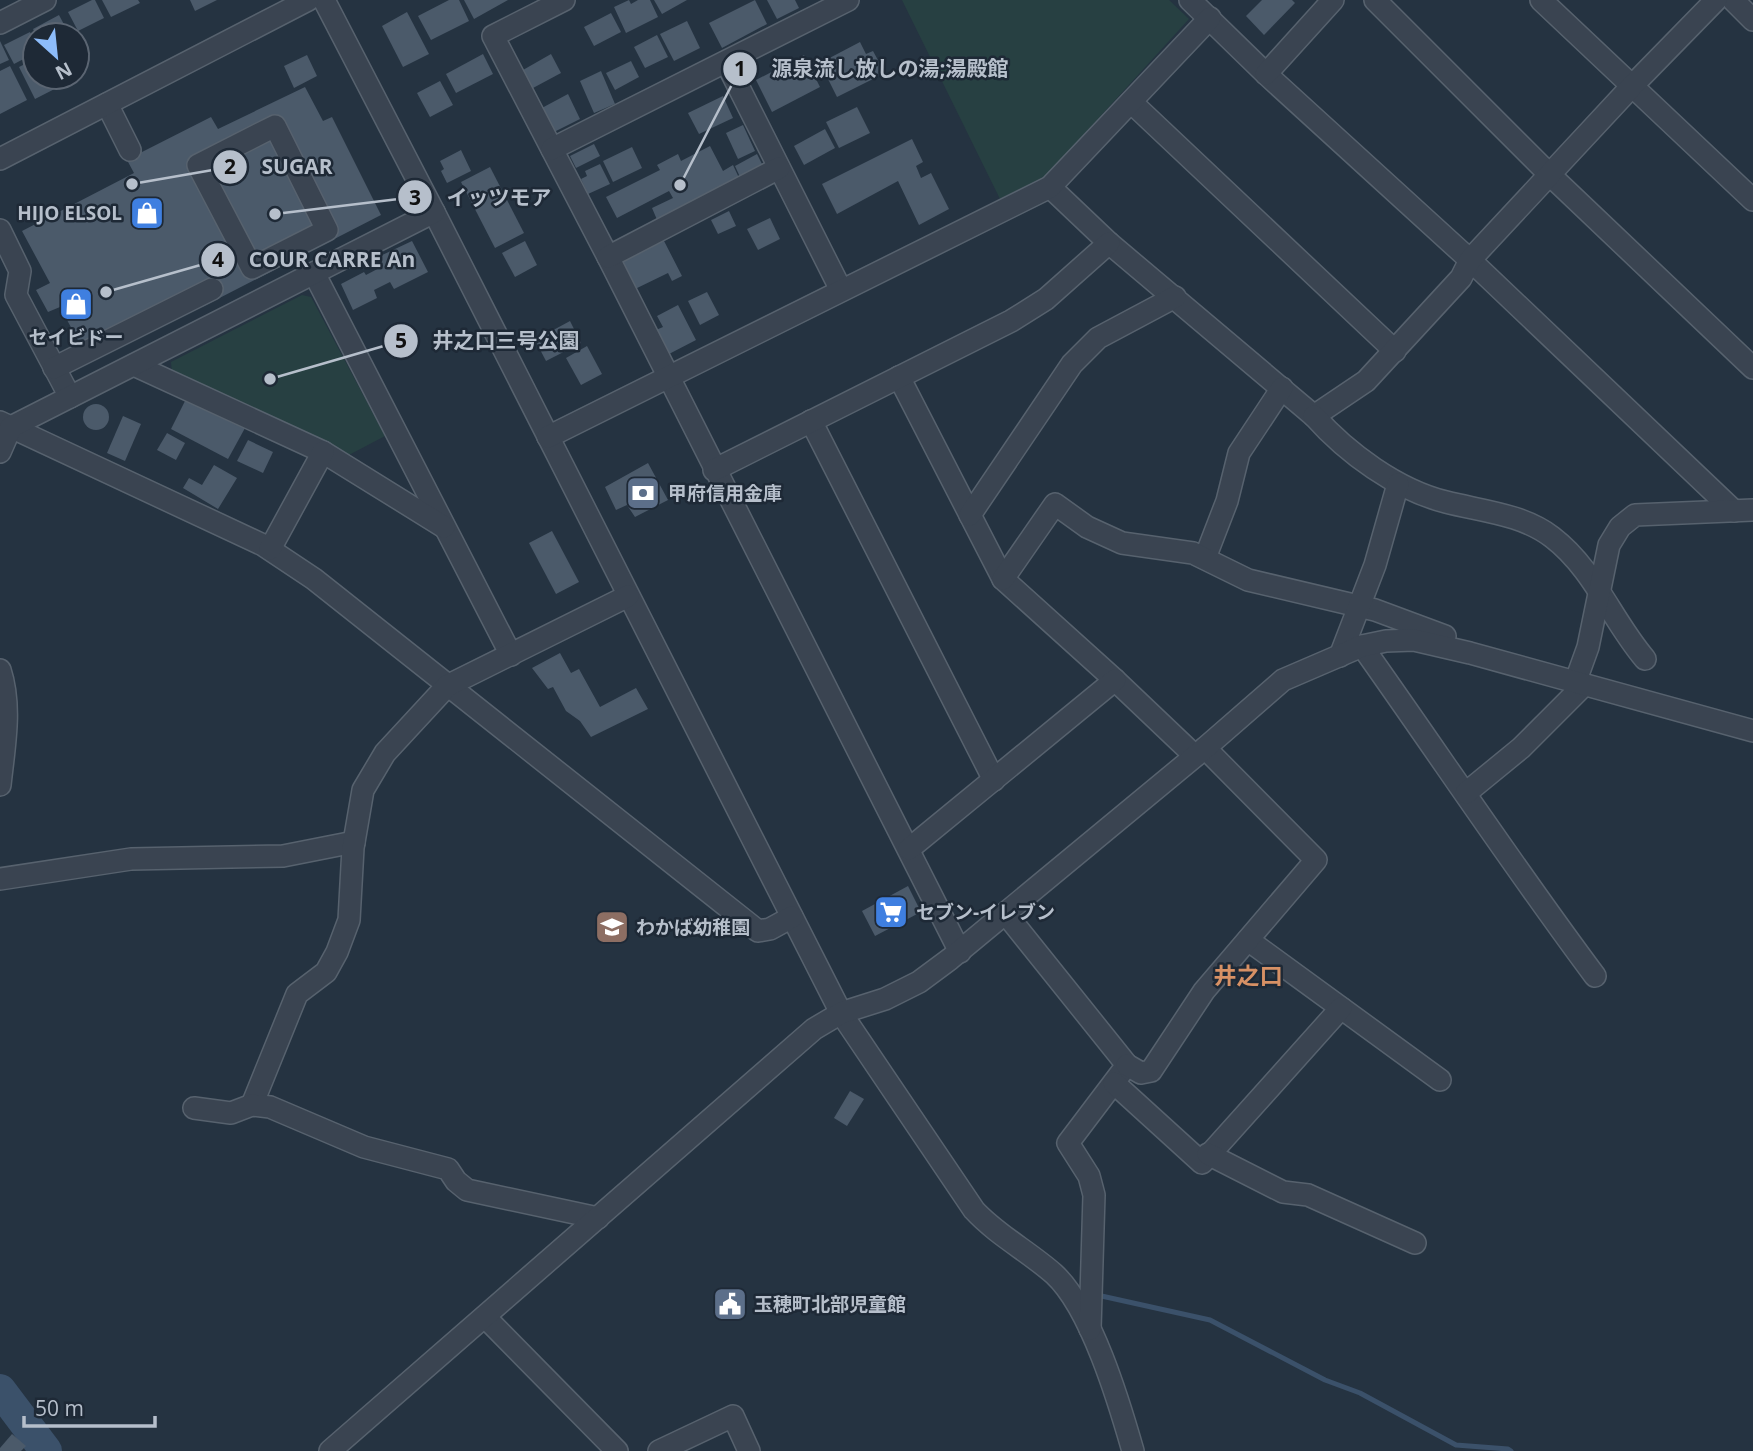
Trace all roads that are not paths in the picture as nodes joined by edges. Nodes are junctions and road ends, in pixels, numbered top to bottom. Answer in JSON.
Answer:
{"nodes":[{"id":1,"x":45,"y":0,"type":"edge"},
{"id":2,"x":308,"y":0,"type":"edge"},
{"id":3,"x":324,"y":0,"type":"edge"},
{"id":4,"x":564,"y":0,"type":"edge"},
{"id":5,"x":1190,"y":0,"type":"edge"},
{"id":6,"x":1332,"y":0,"type":"edge"},
{"id":7,"x":1375,"y":0,"type":"edge"},
{"id":8,"x":1541,"y":0,"type":"edge"},
{"id":9,"x":1716,"y":0,"type":"edge"},
{"id":10,"x":1733,"y":0,"type":"edge"},
{"id":11,"x":834,"y":3,"type":"edge"},
{"id":12,"x":1210,"y":18,"type":"junction"},
{"id":13,"x":1753,"y":20,"type":"edge"},
{"id":14,"x":0,"y":23,"type":"edge"},
{"id":15,"x":726,"y":62,"type":"junction"},
{"id":16,"x":1266,"y":74,"type":"junction"},
{"id":17,"x":1632,"y":86,"type":"junction"},
{"id":18,"x":1131,"y":102,"type":"junction"},
{"id":19,"x":107,"y":104,"type":"junction"},
{"id":20,"x":275,"y":126,"type":"joint"},
{"id":21,"x":552,"y":149,"type":"junction"},
{"id":22,"x":130,"y":150,"type":"dead end"},
{"id":23,"x":0,"y":159,"type":"edge"},
{"id":24,"x":779,"y":168,"type":"junction"},
{"id":25,"x":1550,"y":175,"type":"junction"},
{"id":26,"x":1050,"y":187,"type":"junction"},
{"id":27,"x":1753,"y":200,"type":"edge"},
{"id":28,"x":434,"y":212,"type":"junction"},
{"id":29,"x":0,"y":230,"type":"edge"},
{"id":30,"x":1109,"y":243,"type":"junction"},
{"id":31,"x":608,"y":257,"type":"junction"},
{"id":32,"x":1470,"y":260,"type":"junction"},
{"id":33,"x":314,"y":273,"type":"junction"},
{"id":34,"x":212,"y":289,"type":"dead end"},
{"id":35,"x":841,"y":290,"type":"junction"},
{"id":36,"x":1175,"y":297,"type":"junction"},
{"id":37,"x":1395,"y":351,"type":"junction"},
{"id":38,"x":134,"y":365,"type":"junction"},
{"id":39,"x":54,"y":368,"type":"junction"},
{"id":40,"x":1753,"y":368,"type":"edge"},
{"id":41,"x":668,"y":375,"type":"junction"},
{"id":42,"x":899,"y":377,"type":"junction"},
{"id":43,"x":1282,"y":388,"type":"junction"},
{"id":44,"x":70,"y":397,"type":"junction"},
{"id":45,"x":1314,"y":416,"type":"junction"},
{"id":46,"x":811,"y":421,"type":"junction"},
{"id":47,"x":6,"y":424,"type":"edge"},
{"id":48,"x":548,"y":437,"type":"junction"},
{"id":49,"x":0,"y":452,"type":"edge"},
{"id":50,"x":323,"y":452,"type":"junction"},
{"id":51,"x":715,"y":470,"type":"junction"},
{"id":52,"x":1398,"y":484,"type":"junction"},
{"id":53,"x":1744,"y":511,"type":"edge"},
{"id":54,"x":970,"y":515,"type":"junction"},
{"id":55,"x":446,"y":528,"type":"junction"},
{"id":56,"x":270,"y":549,"type":"junction"},
{"id":57,"x":1205,"y":558,"type":"junction"},
{"id":58,"x":1003,"y":579,"type":"junction"},
{"id":59,"x":1599,"y":590,"type":"junction"},
{"id":60,"x":628,"y":596,"type":"junction"},
{"id":61,"x":1360,"y":606,"type":"junction"},
{"id":62,"x":1362,"y":646,"type":"junction"},
{"id":63,"x":1469,"y":653,"type":"junction"},
{"id":64,"x":510,"y":655,"type":"junction"},
{"id":65,"x":1340,"y":656,"type":"junction"},
{"id":66,"x":1645,"y":659,"type":"dead end"},
{"id":67,"x":0,"y":670,"type":"edge"},
{"id":68,"x":1115,"y":680,"type":"junction"},
{"id":69,"x":1580,"y":684,"type":"junction"},
{"id":70,"x":447,"y":687,"type":"junction"},
{"id":71,"x":1753,"y":731,"type":"edge"},
{"id":72,"x":1200,"y":752,"type":"junction"},
{"id":73,"x":994,"y":780,"type":"junction"},
{"id":74,"x":0,"y":785,"type":"edge"},
{"id":75,"x":1466,"y":793,"type":"junction"},
{"id":76,"x":354,"y":842,"type":"junction"},
{"id":77,"x":909,"y":849,"type":"junction"},
{"id":78,"x":0,"y":879,"type":"edge"},
{"id":79,"x":1006,"y":914,"type":"junction"},
{"id":80,"x":792,"y":917,"type":"junction"},
{"id":81,"x":1248,"y":940,"type":"junction"},
{"id":82,"x":960,"y":952,"type":"junction"},
{"id":83,"x":1595,"y":976,"type":"dead end"},
{"id":84,"x":1340,"y":1008,"type":"junction"},
{"id":85,"x":841,"y":1013,"type":"junction"},
{"id":86,"x":1127,"y":1065,"type":"junction"},
{"id":87,"x":1440,"y":1080,"type":"dead end"},
{"id":88,"x":1114,"y":1083,"type":"junction"},
{"id":89,"x":252,"y":1105,"type":"junction"},
{"id":90,"x":194,"y":1108,"type":"dead end"},
{"id":91,"x":1208,"y":1154,"type":"junction"},
{"id":92,"x":598,"y":1218,"type":"junction"},
{"id":93,"x":1415,"y":1243,"type":"dead end"},
{"id":94,"x":485,"y":1317,"type":"junction"},
{"id":95,"x":1090,"y":1331,"type":"junction"},
{"id":96,"x":330,"y":1451,"type":"edge"},
{"id":97,"x":617,"y":1451,"type":"edge"},
{"id":98,"x":659,"y":1451,"type":"edge"},
{"id":99,"x":749,"y":1451,"type":"edge"},
{"id":100,"x":1133,"y":1451,"type":"edge"}],
"edges":[{"from":1,"to":14,"type":"street"},
{"from":2,"to":19,"type":"street"},
{"from":3,"to":28,"type":"street"},
{"from":4,"to":21,"type":"street"},
{"from":5,"to":12,"type":"street"},
{"from":6,"to":16,"type":"street"},
{"from":7,"to":25,"type":"street"},
{"from":8,"to":17,"type":"street"},
{"from":9,"to":17,"type":"street"},
{"from":10,"to":13,"type":"street"},
{"from":11,"to":15,"type":"street"},
{"from":12,"to":16,"type":"street"},
{"from":12,"to":18,"type":"street"},
{"from":15,"to":21,"type":"street"},
{"from":15,"to":24,"type":"street"},
{"from":16,"to":32,"type":"street"},
{"from":17,"to":25,"type":"street"},
{"from":17,"to":27,"type":"street"},
{"from":18,"to":26,"type":"street"},
{"from":18,"to":37,"type":"street"},
{"from":19,"to":22,"type":"street"},
{"from":19,"to":23,"type":"street"},
{"from":20,"to":20,"type":"street"},
{"from":21,"to":31,"type":"street"},
{"from":24,"to":31,"type":"street"},
{"from":24,"to":35,"type":"street"},
{"from":25,"to":32,"type":"street"},
{"from":25,"to":40,"type":"street"},
{"from":26,"to":30,"type":"street"},
{"from":26,"to":35,"type":"street"},
{"from":28,"to":33,"type":"street"},
{"from":28,"to":48,"type":"street"},
{"from":29,"to":39,"type":"street"},
{"from":30,"to":36,"type":"street"},
{"from":30,"to":42,"type":"street"},
{"from":31,"to":41,"type":"street"},
{"from":32,"to":37,"type":"street"},
{"from":32,"to":53,"type":"street"},
{"from":33,"to":38,"type":"street"},
{"from":33,"to":55,"type":"street"},
{"from":34,"to":39,"type":"street"},
{"from":35,"to":41,"type":"street"},
{"from":36,"to":43,"type":"street"},
{"from":36,"to":54,"type":"street"},
{"from":37,"to":45,"type":"street"},
{"from":38,"to":44,"type":"street"},
{"from":38,"to":50,"type":"street"},
{"from":39,"to":44,"type":"street"},
{"from":41,"to":48,"type":"street"},
{"from":41,"to":51,"type":"street"},
{"from":42,"to":46,"type":"street"},
{"from":42,"to":54,"type":"street"},
{"from":43,"to":45,"type":"street"},
{"from":43,"to":57,"type":"street"},
{"from":44,"to":47,"type":"street"},
{"from":45,"to":52,"type":"street"},
{"from":46,"to":51,"type":"street"},
{"from":46,"to":73,"type":"street"},
{"from":47,"to":49,"type":"street"},
{"from":47,"to":56,"type":"street"},
{"from":48,"to":60,"type":"street"},
{"from":50,"to":55,"type":"street"},
{"from":50,"to":56,"type":"street"},
{"from":51,"to":77,"type":"street"},
{"from":52,"to":59,"type":"street"},
{"from":52,"to":61,"type":"street"},
{"from":53,"to":59,"type":"street"},
{"from":54,"to":58,"type":"street"},
{"from":55,"to":64,"type":"street"},
{"from":56,"to":70,"type":"street"},
{"from":57,"to":58,"type":"street"},
{"from":57,"to":61,"type":"street"},
{"from":58,"to":68,"type":"street"},
{"from":59,"to":66,"type":"street"},
{"from":59,"to":69,"type":"street"},
{"from":60,"to":64,"type":"street"},
{"from":60,"to":80,"type":"street"},
{"from":61,"to":63,"type":"street"},
{"from":61,"to":65,"type":"street"},
{"from":62,"to":63,"type":"street"},
{"from":62,"to":65,"type":"street"},
{"from":62,"to":75,"type":"street"},
{"from":63,"to":69,"type":"street"},
{"from":64,"to":70,"type":"street"},
{"from":65,"to":72,"type":"street"},
{"from":67,"to":74,"type":"street"},
{"from":68,"to":72,"type":"street"},
{"from":68,"to":73,"type":"street"},
{"from":69,"to":71,"type":"street"},
{"from":69,"to":75,"type":"street"},
{"from":70,"to":76,"type":"street"},
{"from":70,"to":80,"type":"street"},
{"from":72,"to":79,"type":"street"},
{"from":72,"to":81,"type":"street"},
{"from":73,"to":77,"type":"street"},
{"from":75,"to":83,"type":"street"},
{"from":76,"to":78,"type":"street"},
{"from":76,"to":89,"type":"street"},
{"from":77,"to":82,"type":"street"},
{"from":79,"to":82,"type":"street"},
{"from":79,"to":86,"type":"street"},
{"from":80,"to":85,"type":"street"},
{"from":81,"to":84,"type":"street"},
{"from":81,"to":86,"type":"street"},
{"from":82,"to":85,"type":"street"},
{"from":84,"to":87,"type":"street"},
{"from":84,"to":91,"type":"street"},
{"from":85,"to":92,"type":"street"},
{"from":85,"to":95,"type":"street"},
{"from":86,"to":88,"type":"street"},
{"from":88,"to":91,"type":"street"},
{"from":88,"to":95,"type":"street"},
{"from":89,"to":90,"type":"street"},
{"from":89,"to":92,"type":"street"},
{"from":91,"to":93,"type":"street"},
{"from":92,"to":94,"type":"street"},
{"from":94,"to":96,"type":"street"},
{"from":94,"to":97,"type":"street"},
{"from":95,"to":100,"type":"street"},
{"from":98,"to":99,"type":"street"}]}
